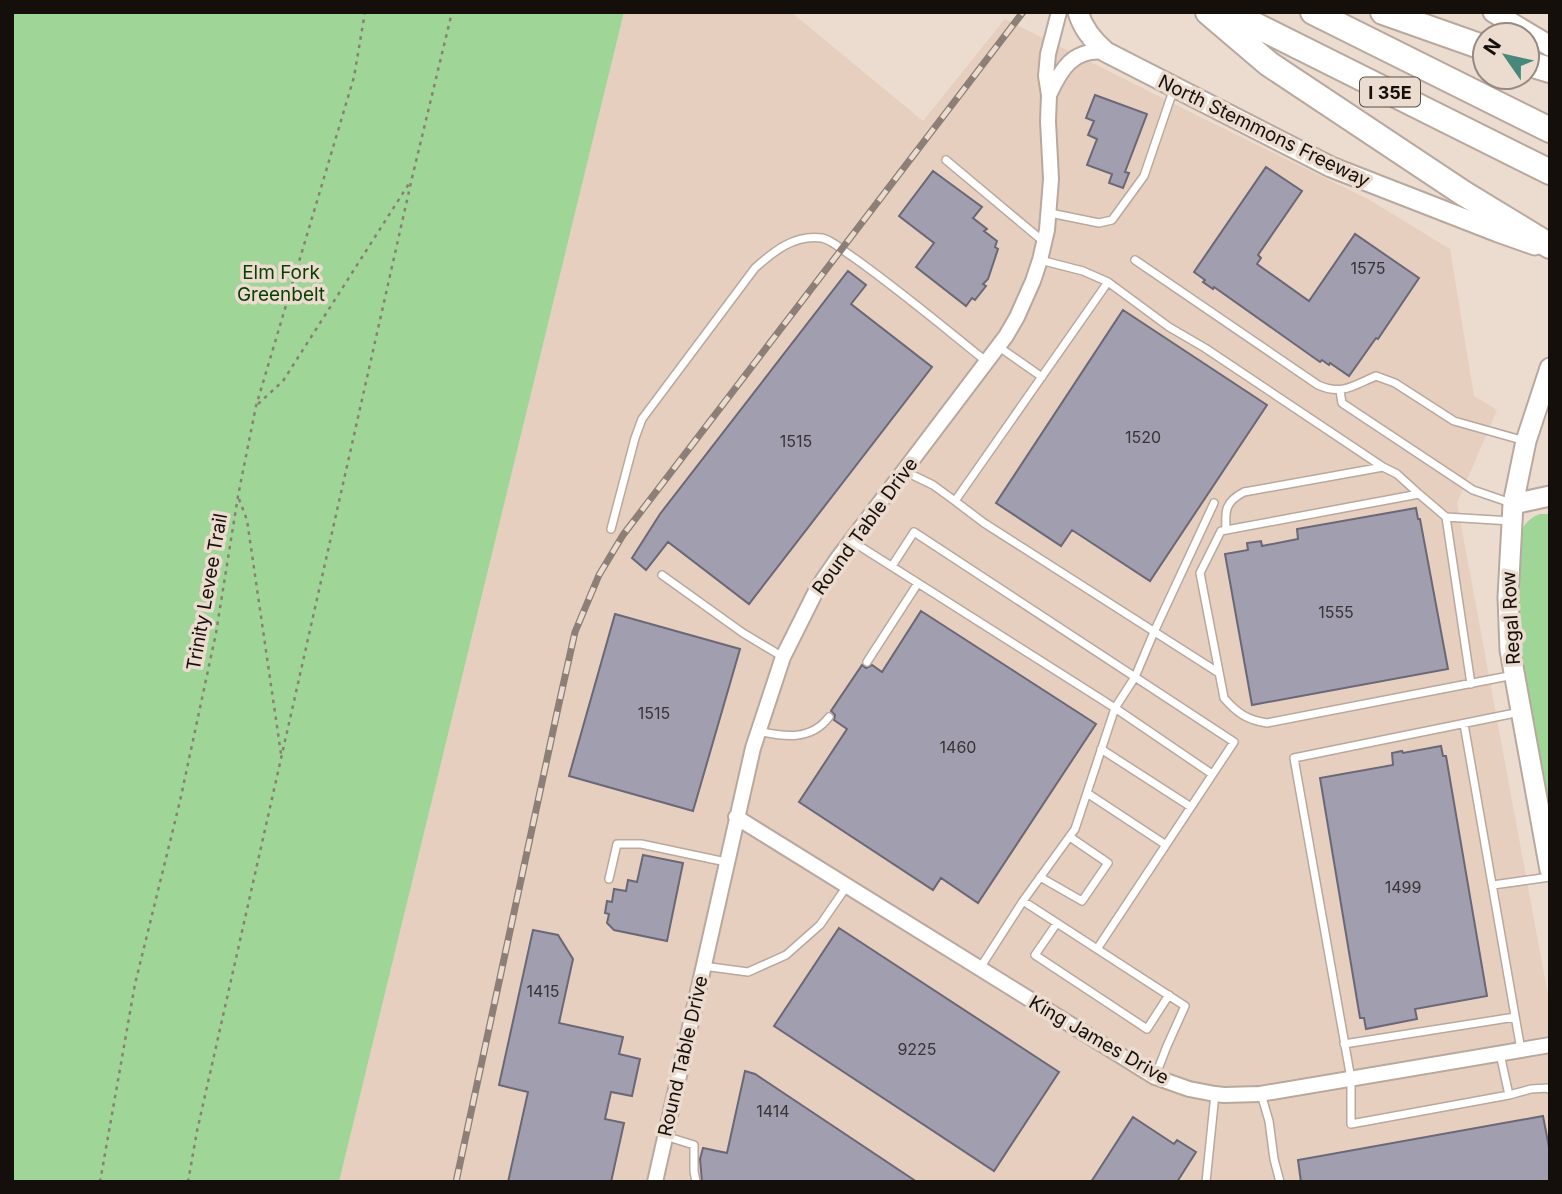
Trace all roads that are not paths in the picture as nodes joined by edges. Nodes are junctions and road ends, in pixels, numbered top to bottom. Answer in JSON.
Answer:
{"nodes":[{"id":1,"x":1059,"y":12,"type":"edge"},
{"id":2,"x":1078,"y":12,"type":"edge"},
{"id":3,"x":1208,"y":12,"type":"edge"},
{"id":4,"x":1229,"y":12,"type":"edge"},
{"id":5,"x":1313,"y":12,"type":"edge"},
{"id":6,"x":1383,"y":12,"type":"edge"},
{"id":7,"x":1493,"y":12,"type":"edge"},
{"id":8,"x":1471,"y":43,"type":"edge"},
{"id":9,"x":1550,"y":46,"type":"edge"},
{"id":10,"x":1106,"y":52,"type":"junction"},
{"id":11,"x":1174,"y":88,"type":"junction"},
{"id":12,"x":1049,"y":95,"type":"junction"},
{"id":13,"x":1550,"y":130,"type":"edge"},
{"id":14,"x":946,"y":160,"type":"dead end"},
{"id":15,"x":1550,"y":172,"type":"edge"},
{"id":16,"x":1049,"y":213,"type":"junction"},
{"id":17,"x":1045,"y":243,"type":"junction"},
{"id":18,"x":1550,"y":248,"type":"edge"},
{"id":19,"x":1040,"y":260,"type":"junction"},
{"id":20,"x":1135,"y":260,"type":"dead end"},
{"id":21,"x":1108,"y":282,"type":"junction"},
{"id":22,"x":999,"y":347,"type":"junction"},
{"id":23,"x":988,"y":362,"type":"junction"},
{"id":24,"x":1550,"y":368,"type":"edge"},
{"id":25,"x":1042,"y":377,"type":"junction"},
{"id":26,"x":1340,"y":391,"type":"junction"},
{"id":27,"x":1526,"y":441,"type":"junction"},
{"id":28,"x":1382,"y":467,"type":"junction"},
{"id":29,"x":904,"y":471,"type":"junction"},
{"id":30,"x":1419,"y":494,"type":"junction"},
{"id":31,"x":1550,"y":496,"type":"edge"},
{"id":32,"x":956,"y":501,"type":"junction"},
{"id":33,"x":1214,"y":503,"type":"dead end"},
{"id":34,"x":1512,"y":512,"type":"junction"},
{"id":35,"x":1446,"y":517,"type":"junction"},
{"id":36,"x":611,"y":529,"type":"dead end"},
{"id":37,"x":1226,"y":530,"type":"junction"},
{"id":38,"x":850,"y":540,"type":"junction"},
{"id":39,"x":892,"y":566,"type":"junction"},
{"id":40,"x":663,"y":575,"type":"dead end"},
{"id":41,"x":918,"y":583,"type":"junction"},
{"id":42,"x":1154,"y":632,"type":"junction"},
{"id":43,"x":783,"y":657,"type":"junction"},
{"id":44,"x":867,"y":662,"type":"dead end"},
{"id":45,"x":1219,"y":673,"type":"junction"},
{"id":46,"x":1514,"y":675,"type":"junction"},
{"id":47,"x":1135,"y":677,"type":"junction"},
{"id":48,"x":1471,"y":684,"type":"junction"},
{"id":49,"x":1115,"y":708,"type":"junction"},
{"id":50,"x":1521,"y":712,"type":"junction"},
{"id":51,"x":829,"y":717,"type":"dead end"},
{"id":52,"x":1464,"y":724,"type":"junction"},
{"id":53,"x":758,"y":732,"type":"junction"},
{"id":54,"x":1101,"y":749,"type":"junction"},
{"id":55,"x":1212,"y":774,"type":"junction"},
{"id":56,"x":1087,"y":793,"type":"junction"},
{"id":57,"x":1191,"y":807,"type":"junction"},
{"id":58,"x":736,"y":817,"type":"junction"},
{"id":59,"x":1069,"y":837,"type":"junction"},
{"id":60,"x":1166,"y":845,"type":"junction"},
{"id":61,"x":726,"y":862,"type":"junction"},
{"id":62,"x":1550,"y":870,"type":"edge"},
{"id":63,"x":1040,"y":877,"type":"junction"},
{"id":64,"x":1550,"y":877,"type":"edge"},
{"id":65,"x":609,"y":879,"type":"dead end"},
{"id":66,"x":1493,"y":885,"type":"junction"},
{"id":67,"x":847,"y":886,"type":"junction"},
{"id":68,"x":1023,"y":901,"type":"junction"},
{"id":69,"x":1057,"y":922,"type":"junction"},
{"id":70,"x":1097,"y":949,"type":"junction"},
{"id":71,"x":703,"y":966,"type":"junction"},
{"id":72,"x":980,"y":968,"type":"junction"},
{"id":73,"x":1169,"y":995,"type":"junction"},
{"id":74,"x":1515,"y":1017,"type":"junction"},
{"id":75,"x":1344,"y":1044,"type":"junction"},
{"id":76,"x":1550,"y":1045,"type":"edge"},
{"id":77,"x":1521,"y":1050,"type":"junction"},
{"id":78,"x":1500,"y":1054,"type":"junction"},
{"id":79,"x":1155,"y":1077,"type":"junction"},
{"id":80,"x":1351,"y":1079,"type":"junction"},
{"id":81,"x":1550,"y":1090,"type":"edge"},
{"id":82,"x":1215,"y":1094,"type":"junction"},
{"id":83,"x":1261,"y":1094,"type":"junction"},
{"id":84,"x":1509,"y":1095,"type":"junction"},
{"id":85,"x":665,"y":1136,"type":"junction"},
{"id":86,"x":655,"y":1182,"type":"edge"},
{"id":87,"x":696,"y":1182,"type":"edge"},
{"id":88,"x":1206,"y":1182,"type":"edge"},
{"id":89,"x":1280,"y":1182,"type":"edge"}],
"edges":[{"from":1,"to":12,"type":"street","name":"Round Table Drive"},
{"from":2,"to":10,"type":"main road","name":"North Stemmons Freeway"},
{"from":3,"to":18,"type":"highway"},
{"from":4,"to":15,"type":"highway","number":"I 35E"},
{"from":5,"to":13,"type":"highway","number":"I 35E"},
{"from":6,"to":8,"type":"highway"},
{"from":7,"to":9,"type":"main road"},
{"from":10,"to":11,"type":"main road","name":"North Stemmons Freeway"},
{"from":10,"to":12,"type":"street","name":"Round Table Drive"},
{"from":11,"to":16,"type":"lane"},
{"from":11,"to":18,"type":"main road","name":"North Stemmons Freeway"},
{"from":12,"to":16,"type":"street","name":"Round Table Drive"},
{"from":14,"to":17,"type":"lane"},
{"from":16,"to":17,"type":"street","name":"Round Table Drive"},
{"from":17,"to":19,"type":"street","name":"Round Table Drive"},
{"from":19,"to":21,"type":"lane"},
{"from":19,"to":22,"type":"street","name":"Round Table Drive"},
{"from":20,"to":26,"type":"lane"},
{"from":21,"to":25,"type":"lane"},
{"from":21,"to":28,"type":"lane"},
{"from":22,"to":23,"type":"street","name":"Round Table Drive"},
{"from":22,"to":25,"type":"lane"},
{"from":23,"to":29,"type":"street","name":"Round Table Drive"},
{"from":23,"to":36,"type":"lane"},
{"from":24,"to":27,"type":"main road","name":"Regal Row"},
{"from":25,"to":32,"type":"lane"},
{"from":26,"to":27,"type":"lane"},
{"from":26,"to":34,"type":"lane"},
{"from":27,"to":34,"type":"main road","name":"Regal Row"},
{"from":28,"to":30,"type":"lane"},
{"from":28,"to":37,"type":"lane"},
{"from":29,"to":32,"type":"lane"},
{"from":29,"to":38,"type":"street","name":"Round Table Drive"},
{"from":30,"to":35,"type":"lane"},
{"from":30,"to":37,"type":"lane"},
{"from":31,"to":34,"type":"main road"},
{"from":32,"to":42,"type":"lane"},
{"from":33,"to":42,"type":"lane"},
{"from":34,"to":35,"type":"lane"},
{"from":34,"to":46,"type":"main road","name":"Regal Row"},
{"from":35,"to":48,"type":"lane"},
{"from":37,"to":45,"type":"lane"},
{"from":38,"to":39,"type":"lane"},
{"from":38,"to":43,"type":"street","name":"Round Table Drive"},
{"from":39,"to":41,"type":"lane"},
{"from":39,"to":47,"type":"lane"},
{"from":40,"to":43,"type":"lane"},
{"from":41,"to":44,"type":"lane"},
{"from":41,"to":49,"type":"lane"},
{"from":42,"to":45,"type":"lane"},
{"from":42,"to":47,"type":"lane"},
{"from":43,"to":53,"type":"street","name":"Round Table Drive"},
{"from":45,"to":48,"type":"lane"},
{"from":46,"to":48,"type":"lane"},
{"from":46,"to":50,"type":"main road","name":"Regal Row"},
{"from":47,"to":49,"type":"lane"},
{"from":47,"to":55,"type":"lane"},
{"from":49,"to":54,"type":"lane"},
{"from":49,"to":55,"type":"lane"},
{"from":50,"to":52,"type":"lane"},
{"from":50,"to":62,"type":"main road","name":"Regal Row"},
{"from":51,"to":53,"type":"lane"},
{"from":52,"to":66,"type":"lane"},
{"from":52,"to":75,"type":"lane"},
{"from":53,"to":58,"type":"street","name":"Round Table Drive"},
{"from":54,"to":56,"type":"lane"},
{"from":54,"to":57,"type":"lane"},
{"from":55,"to":57,"type":"lane"},
{"from":56,"to":59,"type":"lane"},
{"from":56,"to":60,"type":"lane"},
{"from":57,"to":60,"type":"lane"},
{"from":58,"to":61,"type":"street","name":"Round Table Drive"},
{"from":58,"to":67,"type":"street","name":"King James Drive"},
{"from":59,"to":63,"type":"lane"},
{"from":59,"to":63,"type":"lane"},
{"from":60,"to":70,"type":"lane"},
{"from":61,"to":65,"type":"lane"},
{"from":61,"to":71,"type":"street","name":"Round Table Drive"},
{"from":63,"to":68,"type":"lane"},
{"from":64,"to":66,"type":"lane"},
{"from":66,"to":74,"type":"lane"},
{"from":67,"to":71,"type":"lane"},
{"from":67,"to":72,"type":"street","name":"King James Drive"},
{"from":68,"to":69,"type":"lane"},
{"from":68,"to":72,"type":"lane"},
{"from":69,"to":70,"type":"lane"},
{"from":69,"to":73,"type":"lane"},
{"from":70,"to":73,"type":"lane"},
{"from":71,"to":85,"type":"street","name":"Round Table Drive"},
{"from":72,"to":79,"type":"street","name":"King James Drive"},
{"from":73,"to":79,"type":"lane"},
{"from":74,"to":75,"type":"lane"},
{"from":74,"to":77,"type":"lane"},
{"from":75,"to":80,"type":"lane"},
{"from":76,"to":77,"type":"street","name":"King James Drive"},
{"from":77,"to":78,"type":"street","name":"King James Drive"},
{"from":78,"to":80,"type":"street","name":"King James Drive"},
{"from":78,"to":84,"type":"lane"},
{"from":79,"to":82,"type":"street","name":"King James Drive"},
{"from":80,"to":83,"type":"street","name":"King James Drive"},
{"from":80,"to":84,"type":"lane"},
{"from":81,"to":84,"type":"lane"},
{"from":82,"to":83,"type":"street","name":"King James Drive"},
{"from":82,"to":88,"type":"lane"},
{"from":83,"to":89,"type":"lane"},
{"from":85,"to":86,"type":"street","name":"Round Table Drive"},
{"from":85,"to":87,"type":"lane"}]}
